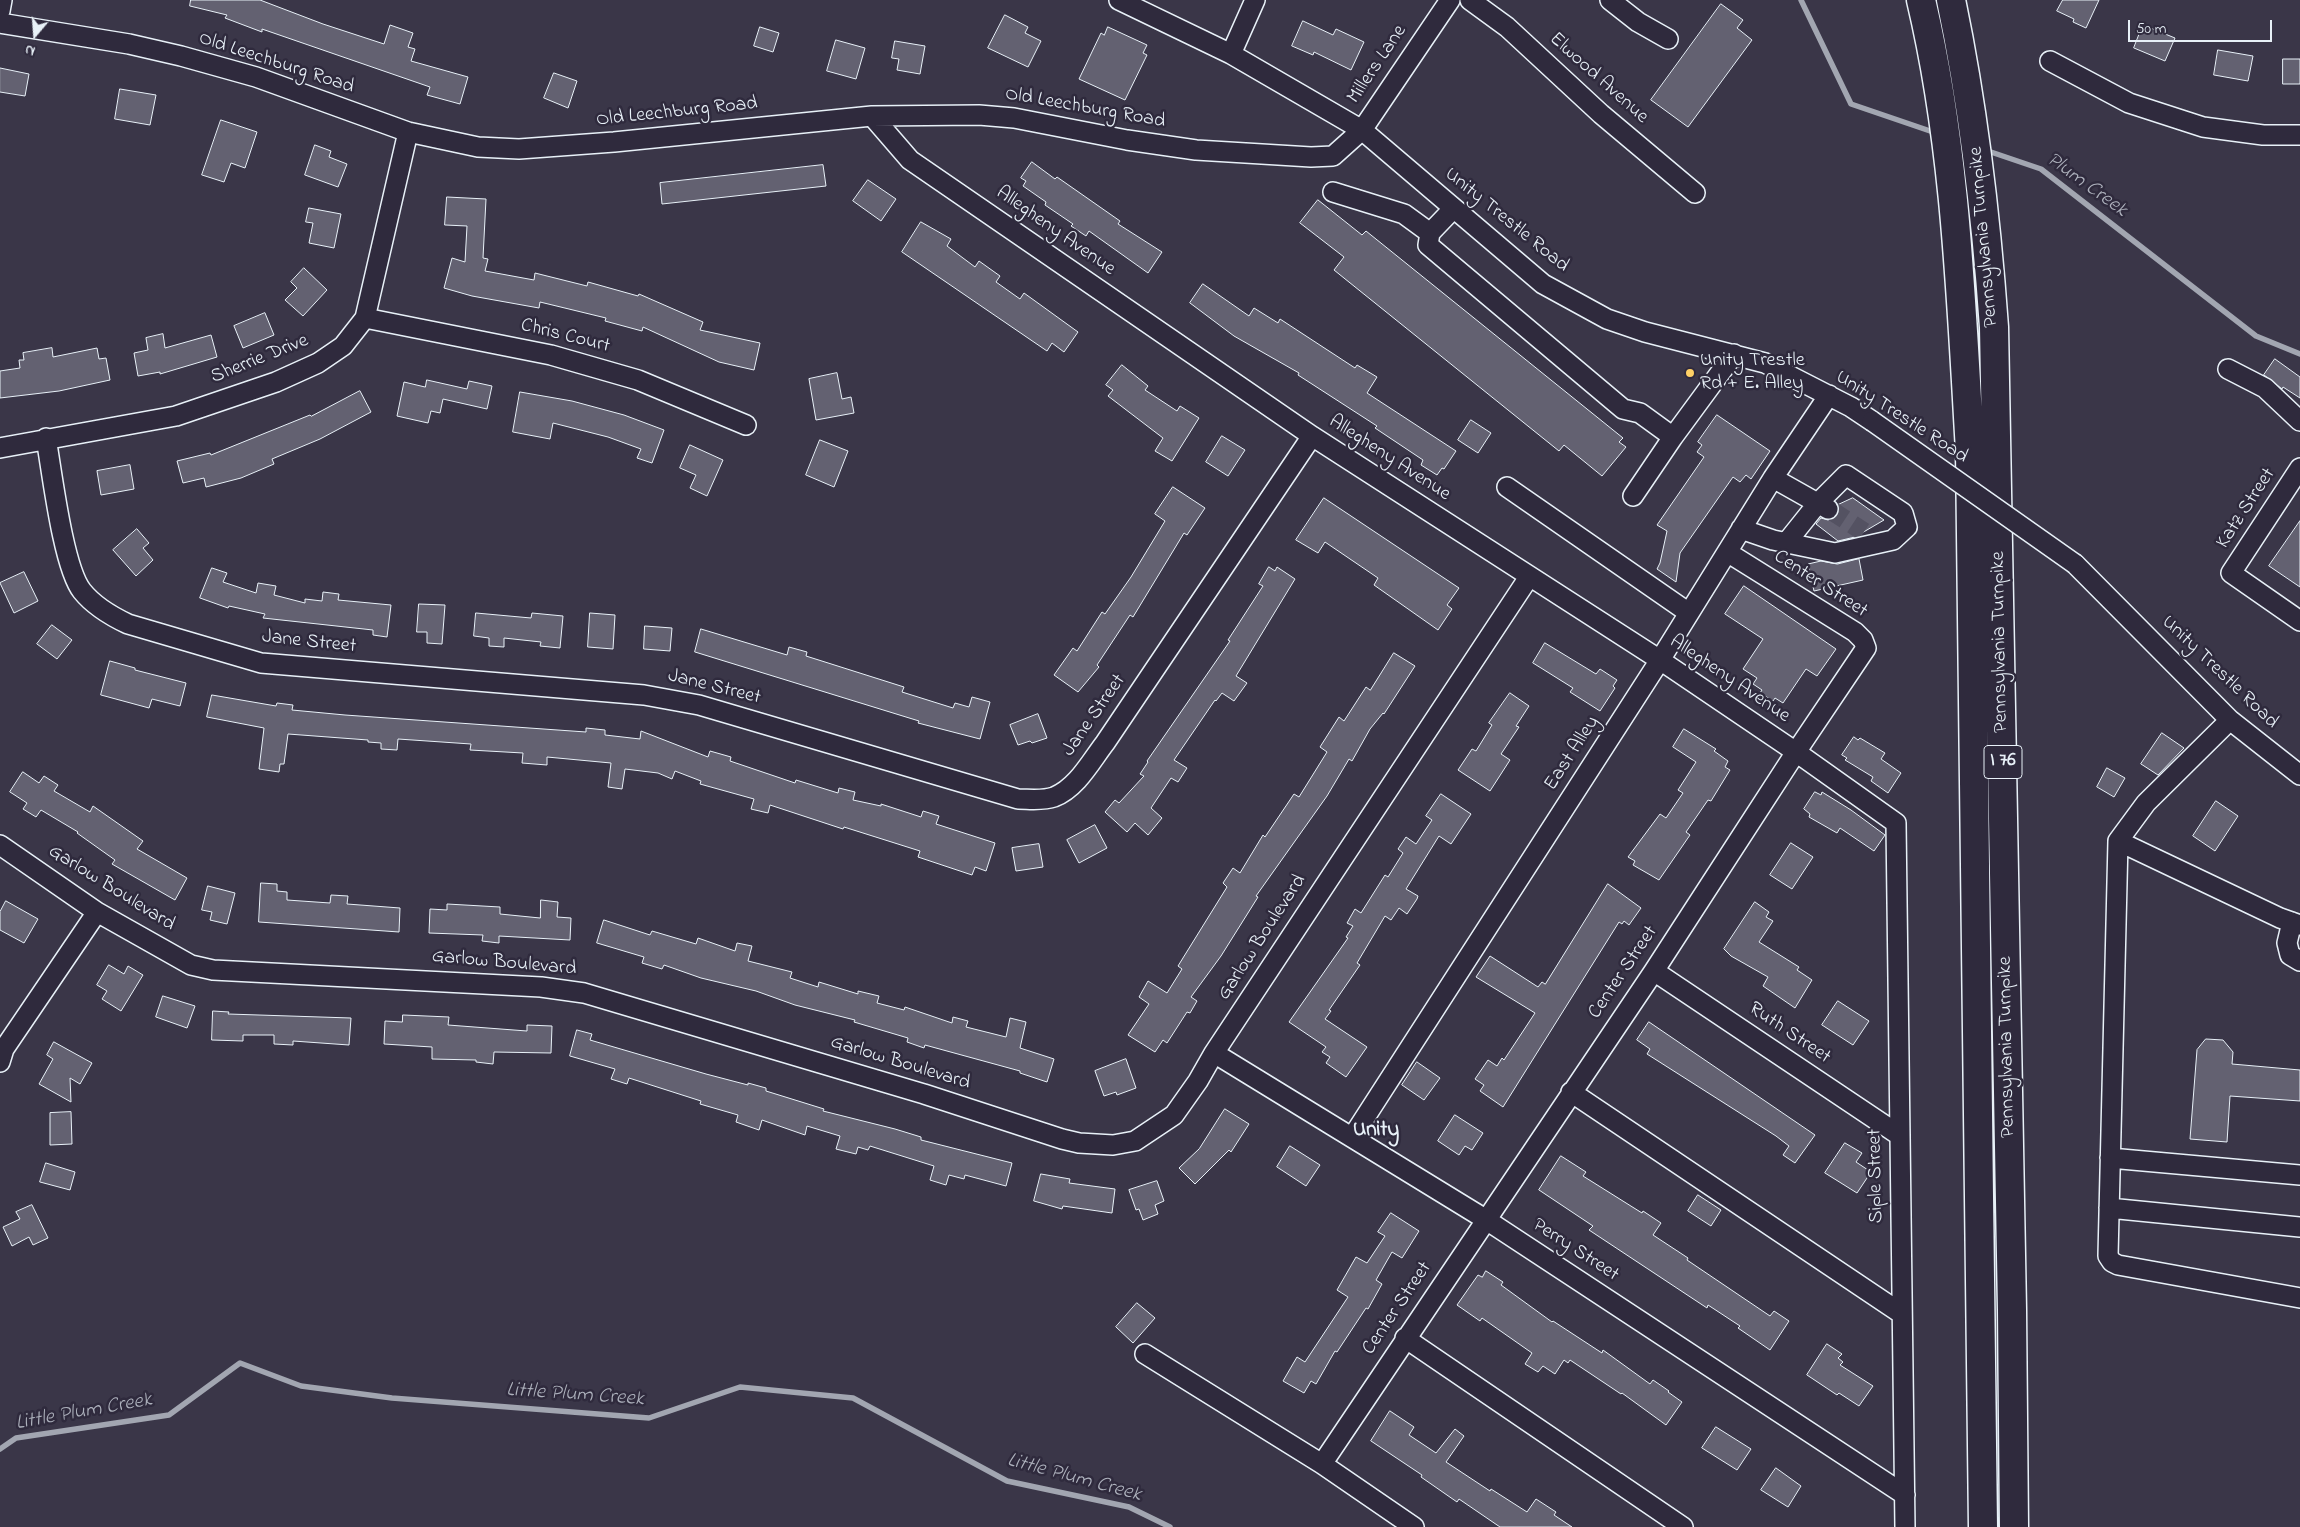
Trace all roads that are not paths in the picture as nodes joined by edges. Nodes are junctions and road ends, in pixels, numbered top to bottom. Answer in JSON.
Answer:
{"nodes":[{"id":1,"x":2,"y":0,"type":"edge"},
{"id":2,"x":1119,"y":0,"type":"edge"},
{"id":3,"x":1255,"y":0,"type":"edge"},
{"id":4,"x":1470,"y":0,"type":"edge"},
{"id":5,"x":1610,"y":0,"type":"edge"},
{"id":6,"x":1921,"y":0,"type":"edge"},
{"id":7,"x":1951,"y":0,"type":"edge"},
{"id":8,"x":1442,"y":3,"type":"edge"},
{"id":9,"x":0,"y":11,"type":"edge"},
{"id":10,"x":0,"y":22,"type":"edge"},
{"id":11,"x":1668,"y":40,"type":"dead end"},
{"id":12,"x":1231,"y":54,"type":"junction"},
{"id":13,"x":2050,"y":61,"type":"dead end"},
{"id":14,"x":872,"y":116,"type":"junction"},
{"id":15,"x":1362,"y":130,"type":"junction"},
{"id":16,"x":408,"y":132,"type":"junction"},
{"id":17,"x":2300,"y":135,"type":"edge"},
{"id":18,"x":1333,"y":192,"type":"dead end"},
{"id":19,"x":1696,"y":193,"type":"dead end"},
{"id":20,"x":1453,"y":208,"type":"junction"},
{"id":21,"x":1430,"y":233,"type":"junction"},
{"id":22,"x":365,"y":318,"type":"junction"},
{"id":23,"x":1734,"y":354,"type":"junction"},
{"id":24,"x":2228,"y":369,"type":"dead end"},
{"id":25,"x":1829,"y":395,"type":"junction"},
{"id":26,"x":2300,"y":421,"type":"edge"},
{"id":27,"x":746,"y":425,"type":"dead end"},
{"id":28,"x":1312,"y":436,"type":"junction"},
{"id":29,"x":1673,"y":437,"type":"junction"},
{"id":30,"x":46,"y":438,"type":"junction"},
{"id":31,"x":0,"y":448,"type":"edge"},
{"id":32,"x":2300,"y":469,"type":"edge"},
{"id":33,"x":1773,"y":478,"type":"junction"},
{"id":34,"x":1507,"y":487,"type":"dead end"},
{"id":35,"x":1633,"y":496,"type":"dead end"},
{"id":36,"x":1823,"y":506,"type":"junction"},
{"id":37,"x":1741,"y":529,"type":"junction"},
{"id":38,"x":1864,"y":532,"type":"tunnel mouth"},
{"id":39,"x":1882,"y":542,"type":"junction"},
{"id":40,"x":1786,"y":543,"type":"junction"},
{"id":41,"x":1727,"y":552,"type":"junction"},
{"id":42,"x":1529,"y":577,"type":"junction"},
{"id":43,"x":1689,"y":613,"type":"junction"},
{"id":44,"x":2300,"y":621,"type":"edge"},
{"id":45,"x":1660,"y":660,"type":"junction"},
{"id":46,"x":2230,"y":720,"type":"junction"},
{"id":47,"x":1796,"y":752,"type":"junction"},
{"id":48,"x":2300,"y":775,"type":"edge"},
{"id":49,"x":1896,"y":823,"type":"joint"},
{"id":50,"x":2118,"y":841,"type":"junction"},
{"id":51,"x":0,"y":845,"type":"edge"},
{"id":52,"x":97,"y":912,"type":"junction"},
{"id":53,"x":2296,"y":924,"type":"edge"},
{"id":54,"x":2300,"y":961,"type":"edge"},
{"id":55,"x":1654,"y":971,"type":"junction"},
{"id":56,"x":1214,"y":1053,"type":"junction"},
{"id":57,"x":0,"y":1062,"type":"edge"},
{"id":58,"x":1571,"y":1092,"type":"junction"},
{"id":59,"x":1899,"y":1135,"type":"junction"},
{"id":60,"x":1353,"y":1136,"type":"junction"},
{"id":61,"x":2110,"y":1158,"type":"junction"},
{"id":62,"x":2300,"y":1175,"type":"edge"},
{"id":63,"x":2109,"y":1208,"type":"junction"},
{"id":64,"x":1485,"y":1219,"type":"junction"},
{"id":65,"x":2300,"y":1227,"type":"edge"},
{"id":66,"x":2300,"y":1298,"type":"edge"},
{"id":67,"x":1902,"y":1314,"type":"junction"},
{"id":68,"x":1405,"y":1338,"type":"junction"},
{"id":69,"x":1145,"y":1354,"type":"dead end"},
{"id":70,"x":1322,"y":1464,"type":"junction"},
{"id":71,"x":1904,"y":1495,"type":"junction"},
{"id":72,"x":1414,"y":1527,"type":"edge"},
{"id":73,"x":1684,"y":1527,"type":"edge"},
{"id":74,"x":1905,"y":1527,"type":"edge"},
{"id":75,"x":1983,"y":1527,"type":"edge"},
{"id":76,"x":2014,"y":1527,"type":"edge"}],
"edges":[{"from":1,"to":9,"type":"street"},
{"from":2,"to":12,"type":"street","name":"Unity Trestle Road"},
{"from":3,"to":12,"type":"street"},
{"from":4,"to":19,"type":"street","name":"Elwood Avenue"},
{"from":5,"to":11,"type":"street"},
{"from":6,"to":75,"type":"highway","name":"Pennsylvania Turnpike","number":"I 76"},
{"from":7,"to":76,"type":"highway","name":"Pennsylvania Turnpike","number":"I 76"},
{"from":8,"to":15,"type":"street","name":"Millers Lane"},
{"from":10,"to":16,"type":"street","name":"Old Leechburg Road"},
{"from":12,"to":15,"type":"street","name":"Unity Trestle Road"},
{"from":13,"to":17,"type":"street"},
{"from":14,"to":15,"type":"street","name":"Old Leechburg Road"},
{"from":14,"to":16,"type":"street","name":"Old Leechburg Road"},
{"from":14,"to":28,"type":"street","name":"Allegheny Avenue"},
{"from":15,"to":20,"type":"street","name":"Unity Trestle Road"},
{"from":16,"to":22,"type":"street","name":"Sherrie Drive"},
{"from":18,"to":21,"type":"street"},
{"from":20,"to":21,"type":"street"},
{"from":20,"to":23,"type":"street","name":"Unity Trestle Road"},
{"from":21,"to":29,"type":"street"},
{"from":22,"to":27,"type":"street","name":"Chris Court"},
{"from":22,"to":30,"type":"street","name":"Sherrie Drive"},
{"from":23,"to":25,"type":"street","name":"Unity Trestle Road"},
{"from":23,"to":29,"type":"street"},
{"from":24,"to":26,"type":"street"},
{"from":25,"to":33,"type":"street","name":"East Alley"},
{"from":25,"to":46,"type":"street","name":"Unity Trestle Road","bridge":true},
{"from":28,"to":30,"type":"street","name":"Jane Street"},
{"from":28,"to":42,"type":"street","name":"Allegheny Avenue"},
{"from":29,"to":35,"type":"street"},
{"from":30,"to":31,"type":"street","name":"Sherrie Drive"},
{"from":32,"to":44,"type":"street","name":"Katz Street"},
{"from":33,"to":36,"type":"street"},
{"from":33,"to":37,"type":"street","name":"East Alley"},
{"from":34,"to":43,"type":"street"},
{"from":36,"to":39,"type":"street"},
{"from":36,"to":40,"type":"street"},
{"from":37,"to":40,"type":"street"},
{"from":37,"to":41,"type":"street","name":"East Alley"},
{"from":38,"to":39,"type":"street"},
{"from":39,"to":40,"type":"street"},
{"from":41,"to":43,"type":"street","name":"East Alley"},
{"from":41,"to":47,"type":"street","name":"Center Street"},
{"from":42,"to":45,"type":"street","name":"Allegheny Avenue"},
{"from":42,"to":56,"type":"street","name":"Garlow Boulevard"},
{"from":43,"to":45,"type":"street","name":"East Alley"},
{"from":45,"to":47,"type":"street","name":"Allegheny Avenue"},
{"from":45,"to":60,"type":"street","name":"East Alley"},
{"from":46,"to":48,"type":"street","name":"Unity Trestle Road"},
{"from":46,"to":50,"type":"street"},
{"from":47,"to":49,"type":"street","name":"Allegheny Avenue"},
{"from":47,"to":55,"type":"street","name":"Center Street"},
{"from":49,"to":59,"type":"street","name":"Siple Street"},
{"from":50,"to":53,"type":"street"},
{"from":50,"to":61,"type":"street"},
{"from":51,"to":52,"type":"street","name":"Garlow Boulevard"},
{"from":52,"to":56,"type":"street","name":"Garlow Boulevard"},
{"from":52,"to":57,"type":"street"},
{"from":53,"to":54,"type":"street"},
{"from":55,"to":58,"type":"street","name":"Center Street"},
{"from":55,"to":59,"type":"street","name":"Ruth Street"},
{"from":56,"to":60,"type":"street","name":"Perry Street"},
{"from":58,"to":64,"type":"street","name":"Center Street"},
{"from":58,"to":67,"type":"street"},
{"from":59,"to":67,"type":"street","name":"Siple Street"},
{"from":60,"to":64,"type":"street","name":"Perry Street"},
{"from":61,"to":62,"type":"street"},
{"from":61,"to":63,"type":"street"},
{"from":63,"to":65,"type":"street"},
{"from":63,"to":66,"type":"street"},
{"from":64,"to":68,"type":"street","name":"Center Street"},
{"from":64,"to":71,"type":"street","name":"Perry Street"},
{"from":67,"to":71,"type":"street","name":"Siple Street"},
{"from":68,"to":70,"type":"street","name":"Center Street"},
{"from":68,"to":73,"type":"street"},
{"from":69,"to":70,"type":"street"},
{"from":70,"to":72,"type":"street"},
{"from":71,"to":74,"type":"street","name":"Siple Street"}]}
